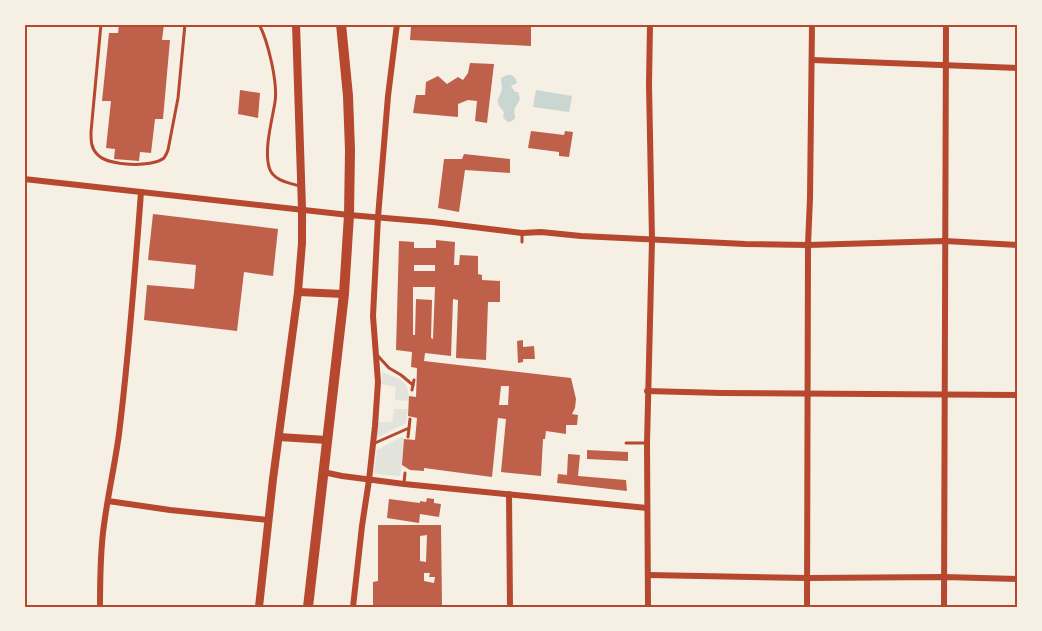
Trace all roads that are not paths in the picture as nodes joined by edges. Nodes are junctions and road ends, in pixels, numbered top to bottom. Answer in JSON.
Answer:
{"nodes":[{"id":1,"x":100,"y":24,"type":"edge"},
{"id":2,"x":185,"y":24,"type":"edge"},
{"id":3,"x":259,"y":24,"type":"edge"},
{"id":4,"x":296,"y":24,"type":"edge"},
{"id":5,"x":342,"y":24,"type":"edge"},
{"id":6,"x":397,"y":24,"type":"edge"},
{"id":7,"x":650,"y":24,"type":"edge"},
{"id":8,"x":812,"y":24,"type":"edge"},
{"id":9,"x":946,"y":24,"type":"edge"},
{"id":10,"x":812,"y":60,"type":"junction"},
{"id":11,"x":945,"y":66,"type":"junction"},
{"id":12,"x":1018,"y":68,"type":"edge"},
{"id":13,"x":24,"y":179,"type":"edge"},
{"id":14,"x":302,"y":186,"type":"junction"},
{"id":15,"x":141,"y":192,"type":"junction"},
{"id":16,"x":302,"y":209,"type":"junction"},
{"id":17,"x":350,"y":215,"type":"junction"},
{"id":18,"x":378,"y":216,"type":"junction"},
{"id":19,"x":522,"y":233,"type":"junction"},
{"id":20,"x":652,"y":240,"type":"junction"},
{"id":21,"x":945,"y":241,"type":"junction"},
{"id":22,"x":522,"y":242,"type":"dead end"},
{"id":23,"x":808,"y":245,"type":"junction"},
{"id":24,"x":1018,"y":245,"type":"edge"},
{"id":25,"x":298,"y":292,"type":"junction"},
{"id":26,"x":344,"y":294,"type":"junction"},
{"id":27,"x":375,"y":354,"type":"junction"},
{"id":28,"x":414,"y":380,"type":"dead end"},
{"id":29,"x":647,"y":391,"type":"junction"},
{"id":30,"x":808,"y":393,"type":"junction"},
{"id":31,"x":945,"y":394,"type":"junction"},
{"id":32,"x":1018,"y":395,"type":"edge"},
{"id":33,"x":410,"y":419,"type":"dead end"},
{"id":34,"x":409,"y":428,"type":"junction"},
{"id":35,"x":279,"y":437,"type":"junction"},
{"id":36,"x":408,"y":437,"type":"dead end"},
{"id":37,"x":327,"y":440,"type":"junction"},
{"id":38,"x":373,"y":443,"type":"junction"},
{"id":39,"x":626,"y":443,"type":"dead end"},
{"id":40,"x":646,"y":443,"type":"junction"},
{"id":41,"x":323,"y":472,"type":"junction"},
{"id":42,"x":405,"y":473,"type":"dead end"},
{"id":43,"x":369,"y":480,"type":"junction"},
{"id":44,"x":404,"y":484,"type":"junction"},
{"id":45,"x":509,"y":494,"type":"junction"},
{"id":46,"x":108,"y":501,"type":"junction"},
{"id":47,"x":646,"y":508,"type":"junction"},
{"id":48,"x":268,"y":519,"type":"junction"},
{"id":49,"x":648,"y":575,"type":"junction"},
{"id":50,"x":944,"y":577,"type":"junction"},
{"id":51,"x":807,"y":578,"type":"junction"},
{"id":52,"x":1018,"y":579,"type":"edge"},
{"id":53,"x":100,"y":607,"type":"edge"},
{"id":54,"x":259,"y":607,"type":"edge"},
{"id":55,"x":308,"y":607,"type":"edge"},
{"id":56,"x":353,"y":607,"type":"edge"},
{"id":57,"x":510,"y":607,"type":"edge"},
{"id":58,"x":648,"y":607,"type":"edge"},
{"id":59,"x":807,"y":607,"type":"edge"},
{"id":60,"x":944,"y":607,"type":"edge"}],
"edges":[{"from":1,"to":2,"type":"lane"},
{"from":3,"to":14,"type":"lane"},
{"from":4,"to":14,"type":"street"},
{"from":5,"to":17,"type":"highway"},
{"from":6,"to":18,"type":"street"},
{"from":7,"to":20,"type":"street"},
{"from":8,"to":10,"type":"street"},
{"from":9,"to":11,"type":"street"},
{"from":10,"to":11,"type":"street"},
{"from":10,"to":23,"type":"street"},
{"from":11,"to":12,"type":"street"},
{"from":11,"to":21,"type":"street"},
{"from":13,"to":15,"type":"street"},
{"from":14,"to":16,"type":"street"},
{"from":15,"to":16,"type":"street"},
{"from":15,"to":46,"type":"street"},
{"from":16,"to":17,"type":"street"},
{"from":16,"to":25,"type":"street"},
{"from":17,"to":18,"type":"street"},
{"from":17,"to":26,"type":"highway"},
{"from":18,"to":19,"type":"street"},
{"from":18,"to":27,"type":"street"},
{"from":19,"to":20,"type":"street"},
{"from":19,"to":22,"type":"lane"},
{"from":20,"to":23,"type":"street"},
{"from":20,"to":29,"type":"street"},
{"from":21,"to":23,"type":"street"},
{"from":21,"to":24,"type":"street"},
{"from":21,"to":31,"type":"street"},
{"from":23,"to":30,"type":"street"},
{"from":25,"to":26,"type":"street"},
{"from":25,"to":35,"type":"street"},
{"from":26,"to":37,"type":"highway"},
{"from":27,"to":28,"type":"lane"},
{"from":27,"to":38,"type":"street"},
{"from":29,"to":30,"type":"street"},
{"from":29,"to":40,"type":"street"},
{"from":30,"to":31,"type":"street"},
{"from":30,"to":51,"type":"street"},
{"from":31,"to":32,"type":"street"},
{"from":31,"to":50,"type":"street"},
{"from":33,"to":34,"type":"lane"},
{"from":34,"to":36,"type":"lane"},
{"from":34,"to":38,"type":"lane"},
{"from":35,"to":37,"type":"street"},
{"from":35,"to":48,"type":"street"},
{"from":37,"to":41,"type":"highway"},
{"from":38,"to":43,"type":"street"},
{"from":39,"to":40,"type":"lane"},
{"from":40,"to":47,"type":"street"},
{"from":41,"to":43,"type":"street"},
{"from":41,"to":55,"type":"highway"},
{"from":42,"to":44,"type":"lane"},
{"from":43,"to":44,"type":"street"},
{"from":43,"to":56,"type":"street"},
{"from":44,"to":45,"type":"street"},
{"from":45,"to":47,"type":"street"},
{"from":45,"to":57,"type":"street"},
{"from":46,"to":48,"type":"street"},
{"from":46,"to":53,"type":"street"},
{"from":47,"to":49,"type":"street"},
{"from":48,"to":54,"type":"street"},
{"from":49,"to":51,"type":"street"},
{"from":49,"to":58,"type":"street"},
{"from":50,"to":51,"type":"street"},
{"from":50,"to":52,"type":"street"},
{"from":50,"to":60,"type":"street"},
{"from":51,"to":59,"type":"street"}]}
